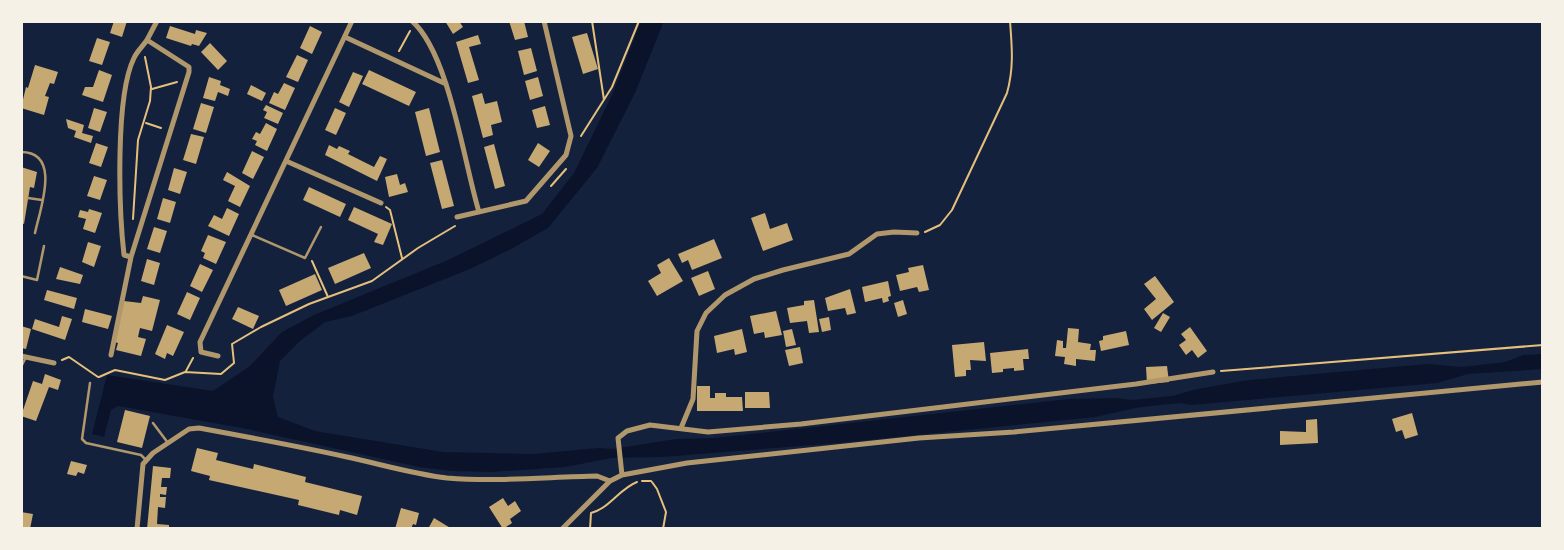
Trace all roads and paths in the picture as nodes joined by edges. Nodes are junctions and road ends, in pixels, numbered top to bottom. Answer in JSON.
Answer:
{"nodes":[{"id":1,"x":158,"y":21,"type":"edge"},
{"id":2,"x":352,"y":21,"type":"edge"},
{"id":3,"x":544,"y":21,"type":"edge"},
{"id":4,"x":592,"y":21,"type":"edge"},
{"id":5,"x":639,"y":21,"type":"edge"},
{"id":6,"x":1010,"y":21,"type":"edge"},
{"id":7,"x":414,"y":23,"type":"edge"},
{"id":8,"x":345,"y":37,"type":"junction"},
{"id":9,"x":145,"y":43,"type":"junction"},
{"id":10,"x":394,"y":61,"type":"junction"},
{"id":11,"x":187,"y":79,"type":"junction"},
{"id":12,"x":446,"y":83,"type":"junction"},
{"id":13,"x":151,"y":89,"type":"junction"},
{"id":14,"x":604,"y":101,"type":"junction"},
{"id":15,"x":145,"y":122,"type":"junction"},
{"id":16,"x":171,"y":132,"type":"junction"},
{"id":17,"x":576,"y":143,"type":"dead end"},
{"id":18,"x":21,"y":152,"type":"edge"},
{"id":19,"x":286,"y":161,"type":"junction"},
{"id":20,"x":567,"y":168,"type":"dead end"},
{"id":21,"x":546,"y":191,"type":"dead end"},
{"id":22,"x":28,"y":198,"type":"dead end"},
{"id":23,"x":42,"y":200,"type":"junction"},
{"id":24,"x":381,"y":203,"type":"joint"},
{"id":25,"x":479,"y":212,"type":"junction"},
{"id":26,"x":458,"y":220,"type":"joint"},
{"id":27,"x":321,"y":227,"type":"dead end"},
{"id":28,"x":140,"y":228,"type":"junction"},
{"id":29,"x":35,"y":233,"type":"dead end"},
{"id":30,"x":917,"y":233,"type":"joint"},
{"id":31,"x":252,"y":235,"type":"junction"},
{"id":32,"x":44,"y":246,"type":"dead end"},
{"id":33,"x":131,"y":257,"type":"junction"},
{"id":34,"x":305,"y":258,"type":"junction"},
{"id":35,"x":402,"y":259,"type":"junction"},
{"id":36,"x":21,"y":276,"type":"edge"},
{"id":37,"x":328,"y":297,"type":"junction"},
{"id":38,"x":200,"y":342,"type":"junction"},
{"id":39,"x":1543,"y":345,"type":"edge"},
{"id":40,"x":111,"y":355,"type":"dead end"},
{"id":41,"x":219,"y":355,"type":"dead end"},
{"id":42,"x":24,"y":356,"type":"edge"},
{"id":43,"x":54,"y":363,"type":"joint"},
{"id":44,"x":21,"y":367,"type":"edge"},
{"id":45,"x":185,"y":372,"type":"junction"},
{"id":46,"x":1213,"y":372,"type":"joint"},
{"id":47,"x":1543,"y":382,"type":"edge"},
{"id":48,"x":90,"y":383,"type":"dead end"},
{"id":49,"x":153,"y":424,"type":"dead end"},
{"id":50,"x":681,"y":428,"type":"junction"},
{"id":51,"x":168,"y":443,"type":"junction"},
{"id":52,"x":146,"y":460,"type":"junction"},
{"id":53,"x":622,"y":475,"type":"junction"},
{"id":54,"x":610,"y":481,"type":"junction"},
{"id":55,"x":137,"y":529,"type":"edge"},
{"id":56,"x":562,"y":529,"type":"edge"},
{"id":57,"x":590,"y":529,"type":"edge"},
{"id":58,"x":663,"y":529,"type":"edge"}],
"edges":[{"from":1,"to":9,"type":"street"},
{"from":2,"to":8,"type":"street"},
{"from":3,"to":25,"type":"street"},
{"from":4,"to":14,"type":"path"},
{"from":5,"to":14,"type":"path"},
{"from":6,"to":30,"type":"path"},
{"from":7,"to":10,"type":"path"},
{"from":7,"to":12,"type":"street"},
{"from":8,"to":10,"type":"street"},
{"from":8,"to":19,"type":"street"},
{"from":9,"to":11,"type":"street"},
{"from":9,"to":13,"type":"path"},
{"from":9,"to":33,"type":"street"},
{"from":10,"to":12,"type":"street"},
{"from":11,"to":13,"type":"path"},
{"from":11,"to":16,"type":"street"},
{"from":12,"to":25,"type":"street"},
{"from":13,"to":15,"type":"path"},
{"from":14,"to":17,"type":"path"},
{"from":15,"to":16,"type":"path"},
{"from":15,"to":28,"type":"path"},
{"from":16,"to":28,"type":"street"},
{"from":18,"to":23,"type":"lane"},
{"from":19,"to":24,"type":"street"},
{"from":19,"to":31,"type":"street"},
{"from":20,"to":21,"type":"path"},
{"from":22,"to":23,"type":"lane"},
{"from":23,"to":29,"type":"lane"},
{"from":24,"to":35,"type":"path"},
{"from":25,"to":26,"type":"street"},
{"from":26,"to":35,"type":"path"},
{"from":27,"to":34,"type":"lane"},
{"from":28,"to":33,"type":"street"},
{"from":30,"to":50,"type":"street"},
{"from":31,"to":34,"type":"lane"},
{"from":31,"to":38,"type":"street"},
{"from":32,"to":36,"type":"lane"},
{"from":33,"to":40,"type":"street"},
{"from":34,"to":37,"type":"path"},
{"from":35,"to":37,"type":"path"},
{"from":37,"to":45,"type":"path"},
{"from":38,"to":41,"type":"street"},
{"from":38,"to":45,"type":"path"},
{"from":39,"to":46,"type":"path"},
{"from":42,"to":43,"type":"street"},
{"from":42,"to":44,"type":"lane"},
{"from":43,"to":45,"type":"path"},
{"from":46,"to":50,"type":"street"},
{"from":47,"to":53,"type":"street"},
{"from":48,"to":52,"type":"lane"},
{"from":49,"to":51,"type":"lane"},
{"from":50,"to":53,"type":"street"},
{"from":51,"to":52,"type":"street"},
{"from":51,"to":54,"type":"street"},
{"from":52,"to":55,"type":"street"},
{"from":53,"to":54,"type":"street"},
{"from":54,"to":56,"type":"street"},
{"from":57,"to":58,"type":"path"}]}
